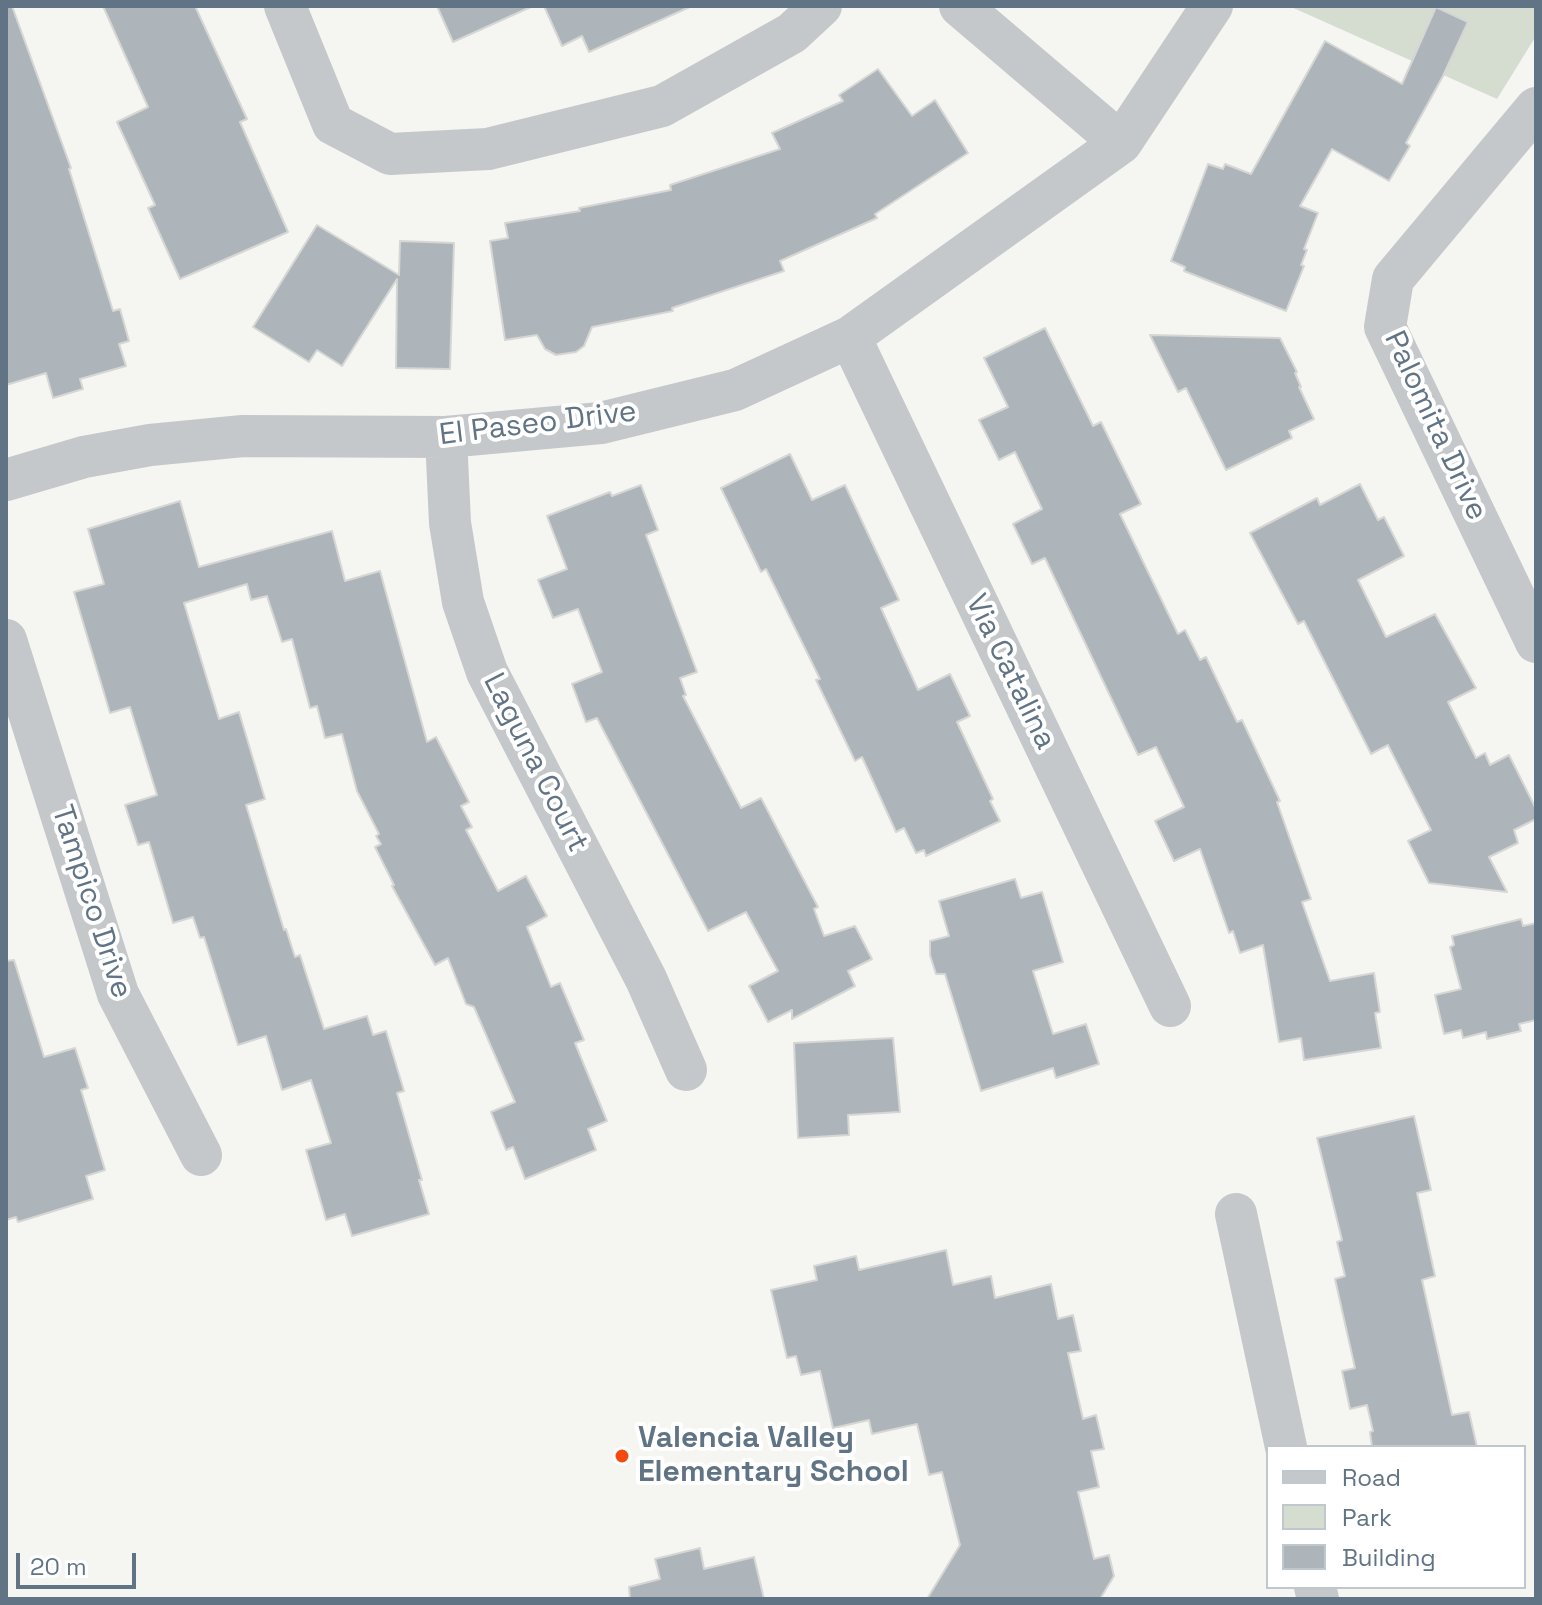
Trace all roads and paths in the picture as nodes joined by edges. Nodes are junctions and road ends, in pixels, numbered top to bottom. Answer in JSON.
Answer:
{"nodes":[{"id":1,"x":285,"y":6,"type":"edge"},
{"id":2,"x":821,"y":6,"type":"edge"},
{"id":3,"x":960,"y":6,"type":"edge"},
{"id":4,"x":1212,"y":6,"type":"edge"},
{"id":5,"x":1536,"y":108,"type":"edge"},
{"id":6,"x":1121,"y":143,"type":"junction"},
{"id":7,"x":850,"y":337,"type":"junction"},
{"id":8,"x":446,"y":437,"type":"junction"},
{"id":9,"x":6,"y":480,"type":"edge"},
{"id":10,"x":6,"y":640,"type":"edge"},
{"id":11,"x":1536,"y":642,"type":"edge"},
{"id":12,"x":1170,"y":1006,"type":"dead end"},
{"id":13,"x":686,"y":1070,"type":"dead end"},
{"id":14,"x":201,"y":1155,"type":"dead end"},
{"id":15,"x":1236,"y":1214,"type":"dead end"},
{"id":16,"x":1286,"y":1445,"type":"edge"}],
"edges":[{"from":1,"to":2,"type":"street"},
{"from":3,"to":6,"type":"street"},
{"from":4,"to":6,"type":"street","name":"El Paseo Drive"},
{"from":5,"to":11,"type":"street","name":"Palomita Drive"},
{"from":6,"to":7,"type":"street","name":"El Paseo Drive"},
{"from":7,"to":8,"type":"street","name":"El Paseo Drive"},
{"from":7,"to":12,"type":"street","name":"Via Catalina"},
{"from":8,"to":9,"type":"street","name":"El Paseo Drive"},
{"from":8,"to":13,"type":"street","name":"Laguna Court"},
{"from":10,"to":14,"type":"street","name":"Tampico Drive"},
{"from":15,"to":16,"type":"street"}]}
